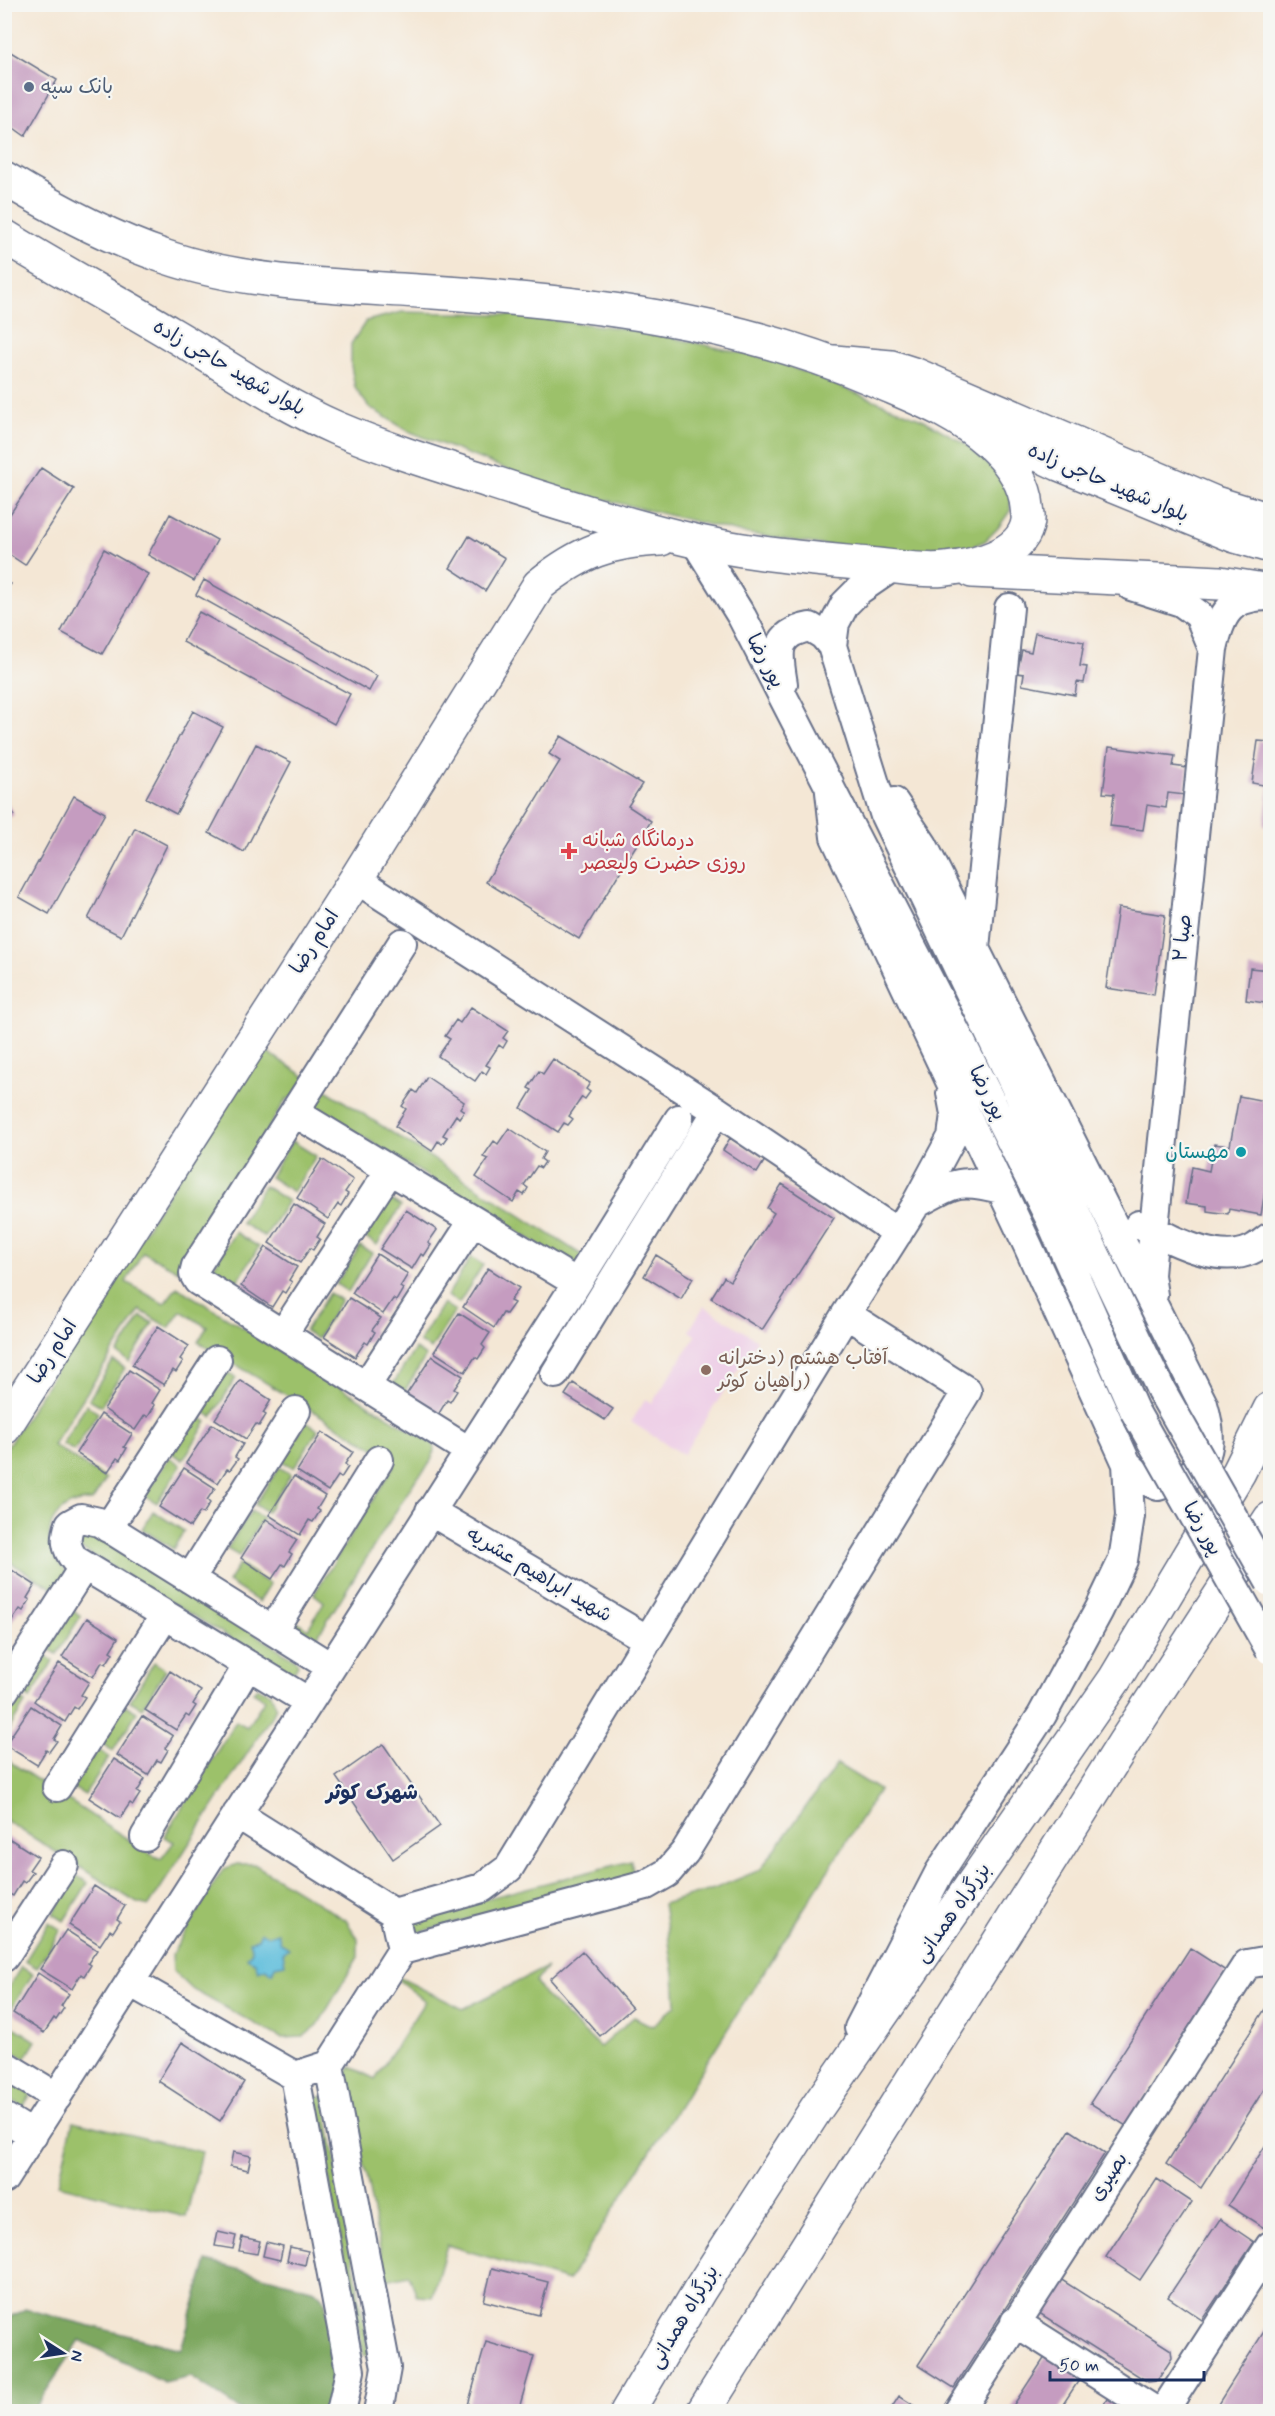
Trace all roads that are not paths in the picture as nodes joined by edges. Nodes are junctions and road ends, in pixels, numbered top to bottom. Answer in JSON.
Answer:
{"nodes":[{"id":1,"x":4,"y":178,"type":"edge"},
{"id":2,"x":4,"y":236,"type":"edge"},
{"id":3,"x":834,"y":362,"type":"junction"},
{"id":4,"x":949,"y":412,"type":"junction"},
{"id":5,"x":1270,"y":520,"type":"edge"},
{"id":6,"x":689,"y":539,"type":"junction"},
{"id":7,"x":1270,"y":546,"type":"edge"},
{"id":8,"x":894,"y":566,"type":"junction"},
{"id":9,"x":943,"y":570,"type":"junction"},
{"id":10,"x":1089,"y":576,"type":"junction"},
{"id":11,"x":1270,"y":594,"type":"edge"},
{"id":12,"x":1009,"y":608,"type":"dead end"},
{"id":13,"x":832,"y":646,"type":"junction"},
{"id":14,"x":1213,"y":649,"type":"junction"},
{"id":15,"x":785,"y":697,"type":"junction"},
{"id":16,"x":868,"y":763,"type":"junction"},
{"id":17,"x":829,"y":783,"type":"junction"},
{"id":18,"x":356,"y":879,"type":"junction"},
{"id":19,"x":402,"y":943,"type":"dead end"},
{"id":20,"x":975,"y":948,"type":"junction"},
{"id":21,"x":949,"y":1079,"type":"junction"},
{"id":22,"x":294,"y":1112,"type":"junction"},
{"id":23,"x":717,"y":1112,"type":"junction"},
{"id":24,"x":679,"y":1119,"type":"dead end"},
{"id":25,"x":390,"y":1170,"type":"junction"},
{"id":26,"x":1001,"y":1189,"type":"junction"},
{"id":27,"x":916,"y":1204,"type":"junction"},
{"id":28,"x":1106,"y":1210,"type":"junction"},
{"id":29,"x":473,"y":1221,"type":"junction"},
{"id":30,"x":1154,"y":1228,"type":"junction"},
{"id":31,"x":898,"y":1233,"type":"junction"},
{"id":32,"x":1270,"y":1237,"type":"edge"},
{"id":33,"x":577,"y":1283,"type":"junction"},
{"id":34,"x":1155,"y":1306,"type":"junction"},
{"id":35,"x":846,"y":1314,"type":"junction"},
{"id":36,"x":283,"y":1334,"type":"junction"},
{"id":37,"x":217,"y":1360,"type":"dead end"},
{"id":38,"x":555,"y":1374,"type":"dead end"},
{"id":39,"x":366,"y":1386,"type":"junction"},
{"id":40,"x":1270,"y":1409,"type":"edge"},
{"id":41,"x":296,"y":1411,"type":"dead end"},
{"id":42,"x":4,"y":1428,"type":"edge"},
{"id":43,"x":469,"y":1451,"type":"junction"},
{"id":44,"x":379,"y":1460,"type":"dead end"},
{"id":45,"x":1127,"y":1464,"type":"junction"},
{"id":46,"x":430,"y":1511,"type":"junction"},
{"id":47,"x":1270,"y":1519,"type":"edge"},
{"id":48,"x":108,"y":1528,"type":"junction"},
{"id":49,"x":84,"y":1566,"type":"junction"},
{"id":50,"x":190,"y":1579,"type":"junction"},
{"id":51,"x":1270,"y":1582,"type":"edge"},
{"id":52,"x":165,"y":1615,"type":"junction"},
{"id":53,"x":273,"y":1630,"type":"junction"},
{"id":54,"x":648,"y":1640,"type":"junction"},
{"id":55,"x":1270,"y":1650,"type":"edge"},
{"id":56,"x":248,"y":1665,"type":"junction"},
{"id":57,"x":331,"y":1666,"type":"junction"},
{"id":58,"x":4,"y":1691,"type":"edge"},
{"id":59,"x":309,"y":1702,"type":"junction"},
{"id":60,"x":57,"y":1787,"type":"dead end"},
{"id":61,"x":237,"y":1814,"type":"junction"},
{"id":62,"x":145,"y":1837,"type":"dead end"},
{"id":63,"x":64,"y":1865,"type":"dead end"},
{"id":64,"x":394,"y":1913,"type":"junction"},
{"id":65,"x":402,"y":1950,"type":"junction"},
{"id":66,"x":4,"y":1958,"type":"edge"},
{"id":67,"x":1270,"y":1960,"type":"edge"},
{"id":68,"x":130,"y":1982,"type":"junction"},
{"id":69,"x":329,"y":2064,"type":"junction"},
{"id":70,"x":4,"y":2065,"type":"edge"},
{"id":71,"x":295,"y":2076,"type":"junction"},
{"id":72,"x":57,"y":2097,"type":"junction"},
{"id":73,"x":816,"y":2109,"type":"junction"},
{"id":74,"x":4,"y":2117,"type":"edge"},
{"id":75,"x":33,"y":2135,"type":"junction"},
{"id":76,"x":4,"y":2179,"type":"edge"},
{"id":77,"x":1270,"y":2246,"type":"edge"},
{"id":78,"x":699,"y":2291,"type":"junction"},
{"id":79,"x":1015,"y":2322,"type":"junction"},
{"id":80,"x":744,"y":2349,"type":"junction"},
{"id":81,"x":341,"y":2412,"type":"edge"},
{"id":82,"x":378,"y":2412,"type":"edge"},
{"id":83,"x":604,"y":2412,"type":"edge"},
{"id":84,"x":627,"y":2412,"type":"edge"},
{"id":85,"x":703,"y":2412,"type":"edge"},
{"id":86,"x":716,"y":2412,"type":"edge"},
{"id":87,"x":959,"y":2412,"type":"edge"},
{"id":88,"x":1157,"y":2412,"type":"edge"},
{"id":89,"x":1163,"y":2412,"type":"edge"}],
"edges":[{"from":1,"to":3,"type":"main road"},
{"from":2,"to":6,"type":"main road","name":"بلوار شهید حاجی زاده"},
{"from":3,"to":4,"type":"main road"},
{"from":3,"to":5,"type":"main road"},
{"from":4,"to":7,"type":"main road","name":"بلوار شهید حاجی زاده"},
{"from":4,"to":9,"type":"main road"},
{"from":6,"to":8,"type":"main road"},
{"from":6,"to":15,"type":"street","name":"پور رضا"},
{"from":6,"to":18,"type":"main road","name":"امام رضا"},
{"from":8,"to":9,"type":"main road"},
{"from":8,"to":13,"type":"street","name":"پور رضا"},
{"from":9,"to":10,"type":"main road"},
{"from":10,"to":11,"type":"main road"},
{"from":10,"to":14,"type":"street"},
{"from":11,"to":14,"type":"street","name":"صبا ۲"},
{"from":12,"to":20,"type":"street"},
{"from":13,"to":15,"type":"street"},
{"from":13,"to":16,"type":"street","name":"پور رضا"},
{"from":14,"to":30,"type":"street","name":"صبا ۲"},
{"from":15,"to":17,"type":"street","name":"پور رضا"},
{"from":16,"to":20,"type":"street"},
{"from":16,"to":51,"type":"street","name":"پور رضا","bridge":true},
{"from":17,"to":21,"type":"street"},
{"from":17,"to":55,"type":"street","name":"پور رضا","bridge":true},
{"from":18,"to":23,"type":"street"},
{"from":18,"to":42,"type":"main road","name":"امام رضا"},
{"from":19,"to":22,"type":"street"},
{"from":20,"to":28,"type":"street"},
{"from":21,"to":26,"type":"street"},
{"from":21,"to":27,"type":"street"},
{"from":22,"to":25,"type":"street"},
{"from":22,"to":36,"type":"street"},
{"from":23,"to":31,"type":"street"},
{"from":23,"to":38,"type":"street"},
{"from":24,"to":33,"type":"street"},
{"from":25,"to":29,"type":"street"},
{"from":25,"to":36,"type":"street"},
{"from":26,"to":27,"type":"street"},
{"from":26,"to":45,"type":"street"},
{"from":27,"to":31,"type":"street"},
{"from":28,"to":30,"type":"street"},
{"from":28,"to":34,"type":"street"},
{"from":29,"to":33,"type":"street"},
{"from":29,"to":39,"type":"street"},
{"from":30,"to":32,"type":"street"},
{"from":30,"to":34,"type":"street","name":"صبا ۲"},
{"from":31,"to":35,"type":"street"},
{"from":33,"to":43,"type":"street"},
{"from":34,"to":45,"type":"street"},
{"from":35,"to":54,"type":"street"},
{"from":35,"to":65,"type":"street"},
{"from":36,"to":39,"type":"street"},
{"from":37,"to":48,"type":"street"},
{"from":39,"to":43,"type":"street"},
{"from":40,"to":73,"type":"main road","name":"بزرگراه همدانی"},
{"from":41,"to":50,"type":"street"},
{"from":43,"to":46,"type":"street"},
{"from":44,"to":53,"type":"street"},
{"from":45,"to":73,"type":"street"},
{"from":46,"to":54,"type":"street","name":"شهید ابراهیم عشریه"},
{"from":46,"to":57,"type":"street"},
{"from":47,"to":80,"type":"main road"},
{"from":48,"to":49,"type":"street"},
{"from":48,"to":50,"type":"street"},
{"from":49,"to":52,"type":"street"},
{"from":49,"to":58,"type":"street"},
{"from":50,"to":53,"type":"street"},
{"from":52,"to":56,"type":"street"},
{"from":52,"to":60,"type":"street"},
{"from":53,"to":57,"type":"street"},
{"from":54,"to":64,"type":"street"},
{"from":56,"to":59,"type":"street"},
{"from":56,"to":62,"type":"street"},
{"from":57,"to":59,"type":"street"},
{"from":59,"to":61,"type":"street"},
{"from":61,"to":64,"type":"street"},
{"from":61,"to":68,"type":"street"},
{"from":63,"to":66,"type":"street"},
{"from":64,"to":65,"type":"street"},
{"from":65,"to":69,"type":"street"},
{"from":67,"to":79,"type":"street","name":"بصیری"},
{"from":68,"to":71,"type":"street"},
{"from":68,"to":72,"type":"street"},
{"from":69,"to":71,"type":"street"},
{"from":69,"to":82,"type":"street"},
{"from":70,"to":72,"type":"street"},
{"from":71,"to":81,"type":"street"},
{"from":72,"to":75,"type":"street"},
{"from":73,"to":78,"type":"main road","name":"بزرگراه همدانی"},
{"from":74,"to":75,"type":"street"},
{"from":75,"to":76,"type":"street"},
{"from":77,"to":89,"type":"street"},
{"from":78,"to":83,"type":"main road"},
{"from":78,"to":84,"type":"main road","name":"بزرگراه همدانی"},
{"from":79,"to":87,"type":"street","name":"بصیری"},
{"from":79,"to":88,"type":"street"},
{"from":80,"to":85,"type":"main road"},
{"from":80,"to":86,"type":"main road"}]}
